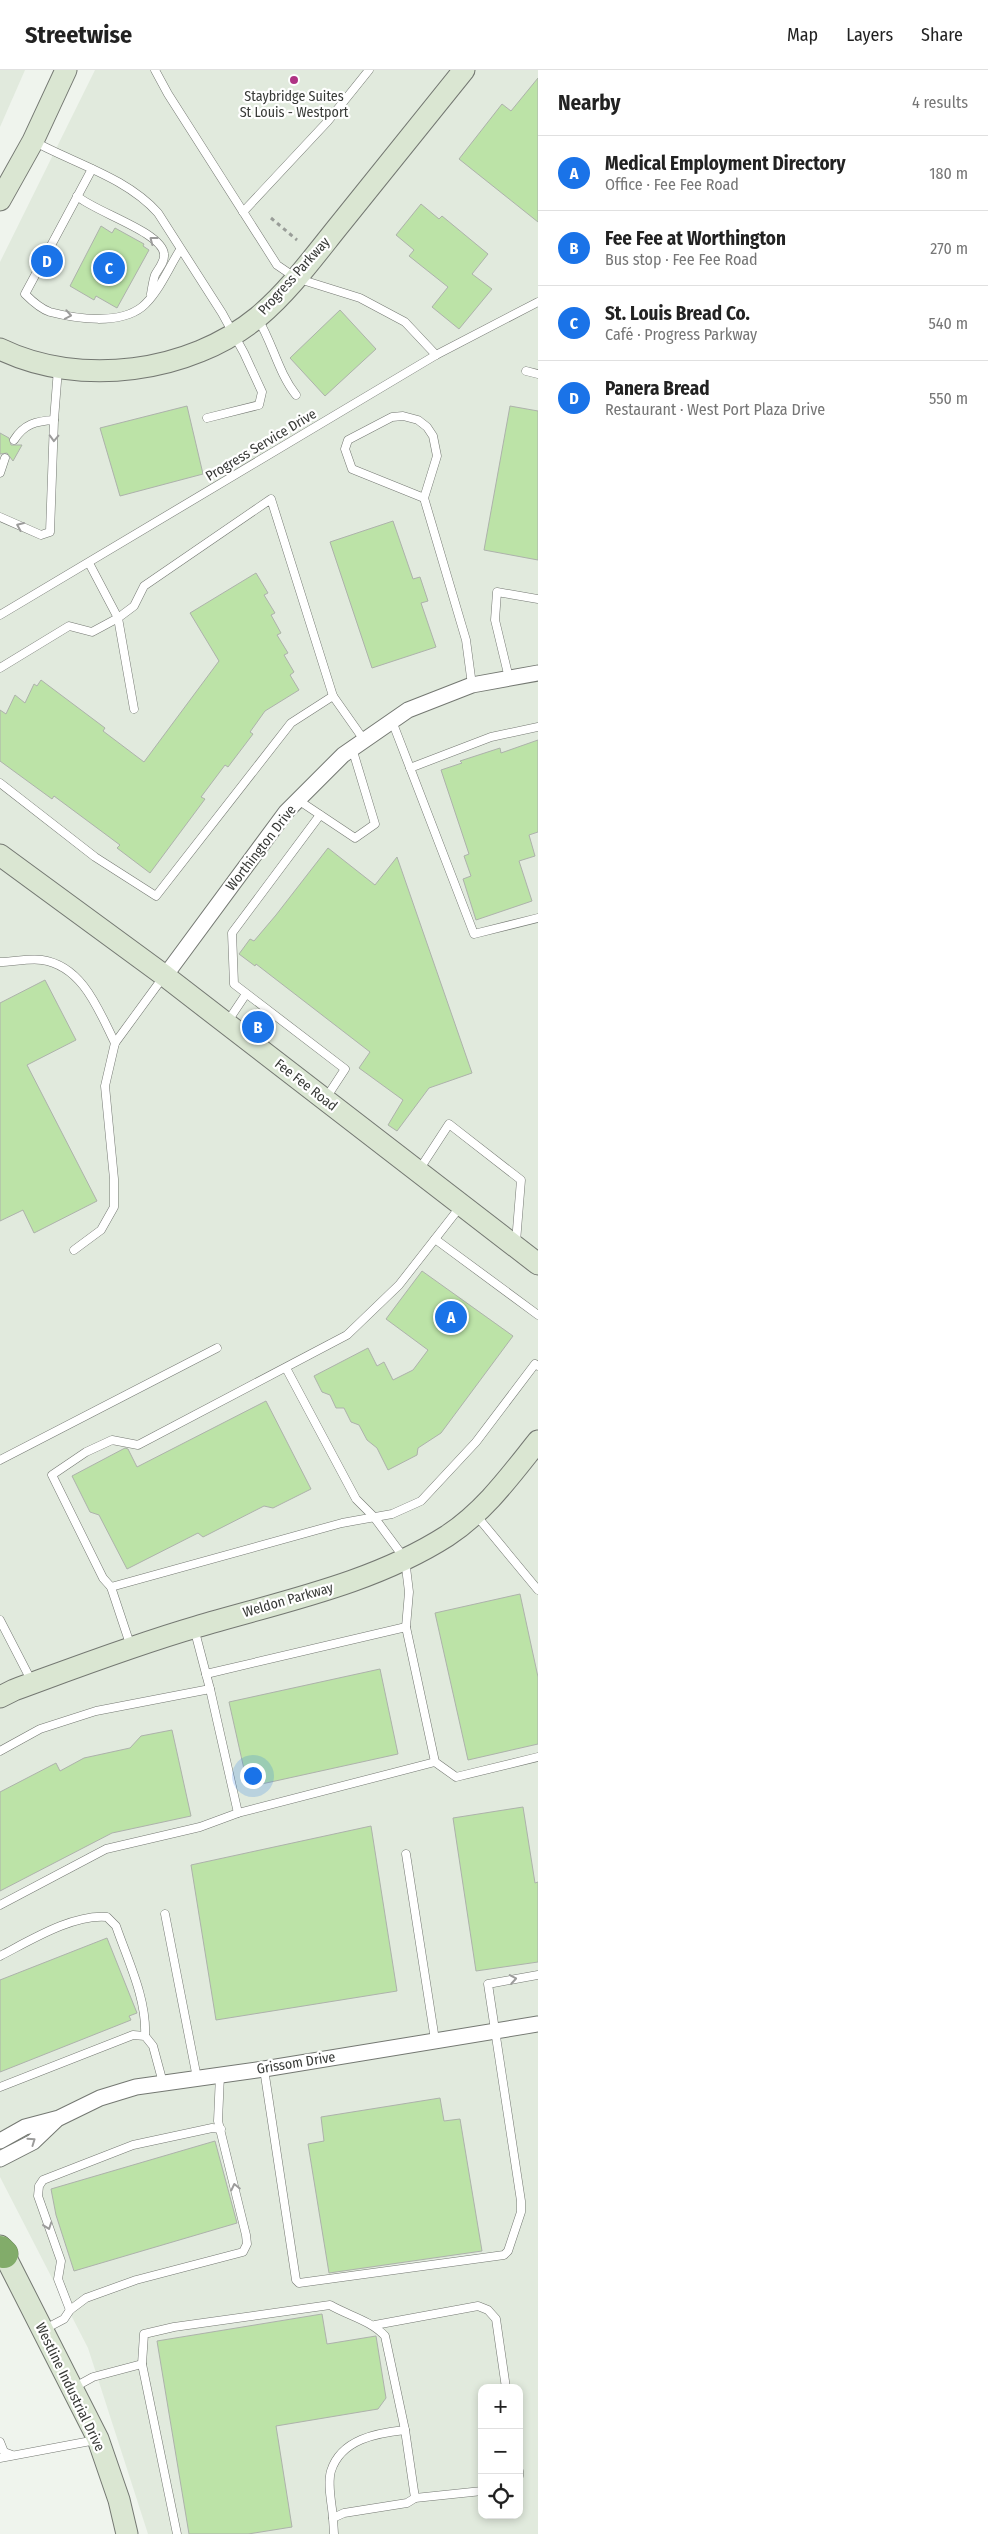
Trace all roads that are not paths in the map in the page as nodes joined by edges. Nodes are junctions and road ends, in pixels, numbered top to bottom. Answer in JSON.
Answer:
{"nodes":[{"id":1,"x":66,"y":70,"type":"edge"},
{"id":2,"x":155,"y":70,"type":"edge"},
{"id":3,"x":370,"y":70,"type":"edge"},
{"id":4,"x":460,"y":71,"type":"edge"},
{"id":5,"x":33,"y":141,"type":"junction"},
{"id":6,"x":92,"y":169,"type":"junction"},
{"id":7,"x":77,"y":196,"type":"junction"},
{"id":8,"x":0,"y":200,"type":"edge"},
{"id":9,"x":243,"y":212,"type":"junction"},
{"id":10,"x":180,"y":250,"type":"junction"},
{"id":11,"x":296,"y":278,"type":"junction"},
{"id":12,"x":150,"y":298,"type":"junction"},
{"id":13,"x":538,"y":302,"type":"edge"},
{"id":14,"x":256,"y":318,"type":"junction"},
{"id":15,"x":232,"y":334,"type":"junction"},
{"id":16,"x":0,"y":349,"type":"edge"},
{"id":17,"x":436,"y":355,"type":"junction"},
{"id":18,"x":59,"y":366,"type":"junction"},
{"id":19,"x":526,"y":371,"type":"dead end"},
{"id":20,"x":538,"y":374,"type":"edge"},
{"id":21,"x":296,"y":395,"type":"dead end"},
{"id":22,"x":207,"y":418,"type":"dead end"},
{"id":23,"x":54,"y":420,"type":"junction"},
{"id":24,"x":14,"y":440,"type":"dead end"},
{"id":25,"x":5,"y":458,"type":"dead end"},
{"id":26,"x":0,"y":473,"type":"edge"},
{"id":27,"x":424,"y":498,"type":"junction"},
{"id":28,"x":0,"y":518,"type":"edge"},
{"id":29,"x":89,"y":563,"type":"junction"},
{"id":30,"x":538,"y":600,"type":"edge"},
{"id":31,"x":0,"y":616,"type":"edge"},
{"id":32,"x":118,"y":618,"type":"junction"},
{"id":33,"x":0,"y":668,"type":"edge"},
{"id":34,"x":538,"y":673,"type":"edge"},
{"id":35,"x":509,"y":678,"type":"junction"},
{"id":36,"x":472,"y":685,"type":"junction"},
{"id":37,"x":332,"y":696,"type":"junction"},
{"id":38,"x":134,"y":709,"type":"dead end"},
{"id":39,"x":392,"y":721,"type":"junction"},
{"id":40,"x":538,"y":726,"type":"edge"},
{"id":41,"x":358,"y":744,"type":"junction"},
{"id":42,"x":410,"y":768,"type":"junction"},
{"id":43,"x":0,"y":782,"type":"edge"},
{"id":44,"x":298,"y":800,"type":"junction"},
{"id":45,"x":320,"y":815,"type":"junction"},
{"id":46,"x":0,"y":855,"type":"edge"},
{"id":47,"x":538,"y":918,"type":"edge"},
{"id":48,"x":0,"y":962,"type":"edge"},
{"id":49,"x":165,"y":976,"type":"junction"},
{"id":50,"x":246,"y":994,"type":"junction"},
{"id":51,"x":226,"y":1023,"type":"junction"},
{"id":52,"x":115,"y":1043,"type":"junction"},
{"id":53,"x":324,"y":1099,"type":"junction"},
{"id":54,"x":418,"y":1171,"type":"junction"},
{"id":55,"x":462,"y":1205,"type":"junction"},
{"id":56,"x":435,"y":1239,"type":"junction"},
{"id":57,"x":516,"y":1247,"type":"junction"},
{"id":58,"x":74,"y":1250,"type":"dead end"},
{"id":59,"x":538,"y":1264,"type":"edge"},
{"id":60,"x":538,"y":1315,"type":"edge"},
{"id":61,"x":217,"y":1348,"type":"dead end"},
{"id":62,"x":537,"y":1363,"type":"edge"},
{"id":63,"x":286,"y":1368,"type":"junction"},
{"id":64,"x":538,"y":1441,"type":"edge"},
{"id":65,"x":0,"y":1460,"type":"edge"},
{"id":66,"x":475,"y":1513,"type":"junction"},
{"id":67,"x":374,"y":1517,"type":"junction"},
{"id":68,"x":405,"y":1558,"type":"junction"},
{"id":69,"x":111,"y":1587,"type":"junction"},
{"id":70,"x":538,"y":1590,"type":"edge"},
{"id":71,"x":0,"y":1620,"type":"edge"},
{"id":72,"x":194,"y":1627,"type":"junction"},
{"id":73,"x":406,"y":1627,"type":"junction"},
{"id":74,"x":131,"y":1647,"type":"junction"},
{"id":75,"x":206,"y":1674,"type":"junction"},
{"id":76,"x":32,"y":1683,"type":"junction"},
{"id":77,"x":210,"y":1689,"type":"junction"},
{"id":78,"x":0,"y":1697,"type":"edge"},
{"id":79,"x":0,"y":1751,"type":"edge"},
{"id":80,"x":538,"y":1757,"type":"edge"},
{"id":81,"x":435,"y":1762,"type":"junction"},
{"id":82,"x":238,"y":1813,"type":"junction"},
{"id":83,"x":406,"y":1854,"type":"dead end"},
{"id":84,"x":0,"y":1905,"type":"edge"},
{"id":85,"x":165,"y":1914,"type":"dead end"},
{"id":86,"x":0,"y":1956,"type":"edge"},
{"id":87,"x":538,"y":1975,"type":"edge"},
{"id":88,"x":538,"y":2024,"type":"edge"},
{"id":89,"x":494,"y":2030,"type":"junction"},
{"id":90,"x":145,"y":2036,"type":"junction"},
{"id":91,"x":435,"y":2040,"type":"junction"},
{"id":92,"x":264,"y":2069,"type":"junction"},
{"id":93,"x":220,"y":2075,"type":"junction"},
{"id":94,"x":197,"y":2078,"type":"junction"},
{"id":95,"x":163,"y":2083,"type":"junction"},
{"id":96,"x":0,"y":2087,"type":"edge"},
{"id":97,"x":59,"y":2118,"type":"junction"},
{"id":98,"x":221,"y":2129,"type":"junction"},
{"id":99,"x":0,"y":2141,"type":"edge"},
{"id":100,"x":0,"y":2158,"type":"edge"},
{"id":101,"x":1,"y":2250,"type":"edge"},
{"id":102,"x":70,"y":2310,"type":"junction"},
{"id":103,"x":374,"y":2325,"type":"junction"},
{"id":104,"x":44,"y":2330,"type":"junction"},
{"id":105,"x":142,"y":2364,"type":"junction"},
{"id":106,"x":505,"y":2384,"type":"edge"},
{"id":107,"x":73,"y":2388,"type":"junction"},
{"id":108,"x":405,"y":2430,"type":"junction"},
{"id":109,"x":98,"y":2440,"type":"junction"},
{"id":110,"x":0,"y":2442,"type":"edge"},
{"id":111,"x":14,"y":2456,"type":"junction"},
{"id":112,"x":0,"y":2458,"type":"edge"},
{"id":113,"x":478,"y":2492,"type":"edge"},
{"id":114,"x":415,"y":2498,"type":"junction"},
{"id":115,"x":333,"y":2518,"type":"junction"},
{"id":116,"x":127,"y":2534,"type":"edge"},
{"id":117,"x":177,"y":2534,"type":"edge"},
{"id":118,"x":334,"y":2534,"type":"edge"}],
"edges":[{"from":1,"to":5,"type":"street"},
{"from":2,"to":9,"type":"lane"},
{"from":3,"to":9,"type":"lane"},
{"from":4,"to":11,"type":"street","name":"Progress Parkway"},
{"from":5,"to":6,"type":"lane"},
{"from":5,"to":8,"type":"street"},
{"from":6,"to":7,"type":"lane"},
{"from":6,"to":10,"type":"lane"},
{"from":12,"to":7,"type":"lane","one_way":true},
{"from":7,"to":12,"type":"lane","one_way":true},
{"from":9,"to":11,"type":"lane"},
{"from":10,"to":12,"type":"lane"},
{"from":10,"to":15,"type":"lane"},
{"from":11,"to":14,"type":"street","name":"Progress Parkway"},
{"from":11,"to":17,"type":"lane"},
{"from":13,"to":17,"type":"lane","name":"Progress Service Drive"},
{"from":14,"to":15,"type":"street","name":"Progress Parkway"},
{"from":14,"to":21,"type":"lane"},
{"from":15,"to":18,"type":"street","name":"Progress Parkway"},
{"from":15,"to":22,"type":"lane"},
{"from":16,"to":18,"type":"street","name":"Progress Parkway"},
{"from":17,"to":29,"type":"lane","name":"Progress Service Drive"},
{"from":18,"to":23,"type":"lane"},
{"from":19,"to":20,"type":"lane"},
{"from":23,"to":24,"type":"lane"},
{"from":23,"to":28,"type":"lane","one_way":true},
{"from":25,"to":26,"type":"lane"},
{"from":27,"to":27,"type":"lane"},
{"from":27,"to":36,"type":"lane"},
{"from":29,"to":31,"type":"lane","name":"Progress Service Drive"},
{"from":29,"to":32,"type":"lane"},
{"from":30,"to":35,"type":"lane"},
{"from":32,"to":33,"type":"lane"},
{"from":32,"to":37,"type":"lane"},
{"from":32,"to":38,"type":"lane"},
{"from":34,"to":35,"type":"street","name":"Worthington Drive"},
{"from":35,"to":36,"type":"street","name":"Worthington Drive"},
{"from":36,"to":39,"type":"street","name":"Worthington Drive"},
{"from":37,"to":41,"type":"lane"},
{"from":37,"to":43,"type":"lane"},
{"from":39,"to":41,"type":"street","name":"Worthington Drive"},
{"from":39,"to":42,"type":"lane"},
{"from":40,"to":42,"type":"lane"},
{"from":41,"to":44,"type":"street","name":"Worthington Drive"},
{"from":41,"to":45,"type":"lane"},
{"from":42,"to":47,"type":"lane"},
{"from":44,"to":45,"type":"lane"},
{"from":44,"to":49,"type":"street","name":"Worthington Drive"},
{"from":45,"to":50,"type":"lane"},
{"from":46,"to":49,"type":"street","name":"Fee Fee Road"},
{"from":48,"to":52,"type":"lane"},
{"from":49,"to":51,"type":"street","name":"Fee Fee Road"},
{"from":49,"to":52,"type":"lane"},
{"from":50,"to":51,"type":"lane"},
{"from":50,"to":53,"type":"lane"},
{"from":51,"to":53,"type":"street","name":"Fee Fee Road"},
{"from":52,"to":58,"type":"lane"},
{"from":53,"to":54,"type":"street","name":"Fee Fee Road"},
{"from":54,"to":55,"type":"street","name":"Fee Fee Road"},
{"from":54,"to":57,"type":"lane"},
{"from":55,"to":56,"type":"lane"},
{"from":55,"to":57,"type":"street","name":"Fee Fee Road"},
{"from":56,"to":60,"type":"lane"},
{"from":56,"to":63,"type":"lane"},
{"from":57,"to":59,"type":"street","name":"Fee Fee Road"},
{"from":61,"to":65,"type":"lane"},
{"from":62,"to":67,"type":"lane"},
{"from":63,"to":67,"type":"lane"},
{"from":63,"to":69,"type":"lane"},
{"from":64,"to":66,"type":"street","name":"Weldon Parkway"},
{"from":66,"to":68,"type":"street","name":"Weldon Parkway"},
{"from":66,"to":70,"type":"lane"},
{"from":67,"to":68,"type":"lane"},
{"from":67,"to":69,"type":"lane"},
{"from":68,"to":72,"type":"street","name":"Weldon Parkway"},
{"from":68,"to":73,"type":"lane"},
{"from":69,"to":74,"type":"lane"},
{"from":71,"to":76,"type":"lane"},
{"from":72,"to":74,"type":"street","name":"Weldon Parkway"},
{"from":72,"to":75,"type":"lane"},
{"from":73,"to":75,"type":"lane"},
{"from":73,"to":81,"type":"lane"},
{"from":74,"to":76,"type":"street","name":"Weldon Parkway"},
{"from":75,"to":77,"type":"lane"},
{"from":76,"to":78,"type":"street","name":"Weldon Parkway"},
{"from":77,"to":79,"type":"lane"},
{"from":77,"to":82,"type":"lane"},
{"from":80,"to":81,"type":"lane"},
{"from":81,"to":82,"type":"lane"},
{"from":82,"to":84,"type":"lane"},
{"from":83,"to":91,"type":"lane"},
{"from":85,"to":94,"type":"lane"},
{"from":86,"to":90,"type":"lane"},
{"from":89,"to":87,"type":"lane","one_way":true},
{"from":88,"to":89,"type":"street","name":"Grissom Drive"},
{"from":89,"to":91,"type":"street","name":"Grissom Drive"},
{"from":89,"to":92,"type":"lane"},
{"from":90,"to":95,"type":"lane"},
{"from":90,"to":96,"type":"lane"},
{"from":91,"to":92,"type":"street","name":"Grissom Drive"},
{"from":92,"to":93,"type":"street","name":"Grissom Drive"},
{"from":93,"to":94,"type":"street","name":"Grissom Drive"},
{"from":93,"to":98,"type":"lane"},
{"from":94,"to":95,"type":"street","name":"Grissom Drive"},
{"from":95,"to":97,"type":"street","name":"Grissom Drive"},
{"from":97,"to":99,"type":"street","name":"Grissom Drive"},
{"from":100,"to":97,"type":"street","name":"Grissom Drive","one_way":true},
{"from":102,"to":98,"type":"lane","one_way":true},
{"from":98,"to":102,"type":"lane","one_way":true},
{"from":101,"to":104,"type":"street","name":"Westline Industrial Drive"},
{"from":102,"to":104,"type":"lane"},
{"from":103,"to":105,"type":"lane"},
{"from":103,"to":106,"type":"lane"},
{"from":103,"to":108,"type":"lane"},
{"from":104,"to":107,"type":"street","name":"Westline Industrial Drive"},
{"from":105,"to":107,"type":"lane"},
{"from":105,"to":117,"type":"lane"},
{"from":107,"to":109,"type":"street","name":"Westline Industrial Drive"},
{"from":108,"to":114,"type":"lane"},
{"from":108,"to":115,"type":"lane"},
{"from":109,"to":111,"type":"lane"},
{"from":109,"to":116,"type":"street","name":"Westline Industrial Drive"},
{"from":110,"to":111,"type":"lane"},
{"from":111,"to":112,"type":"lane"},
{"from":113,"to":114,"type":"lane"},
{"from":114,"to":115,"type":"lane"},
{"from":115,"to":118,"type":"lane"}]}
